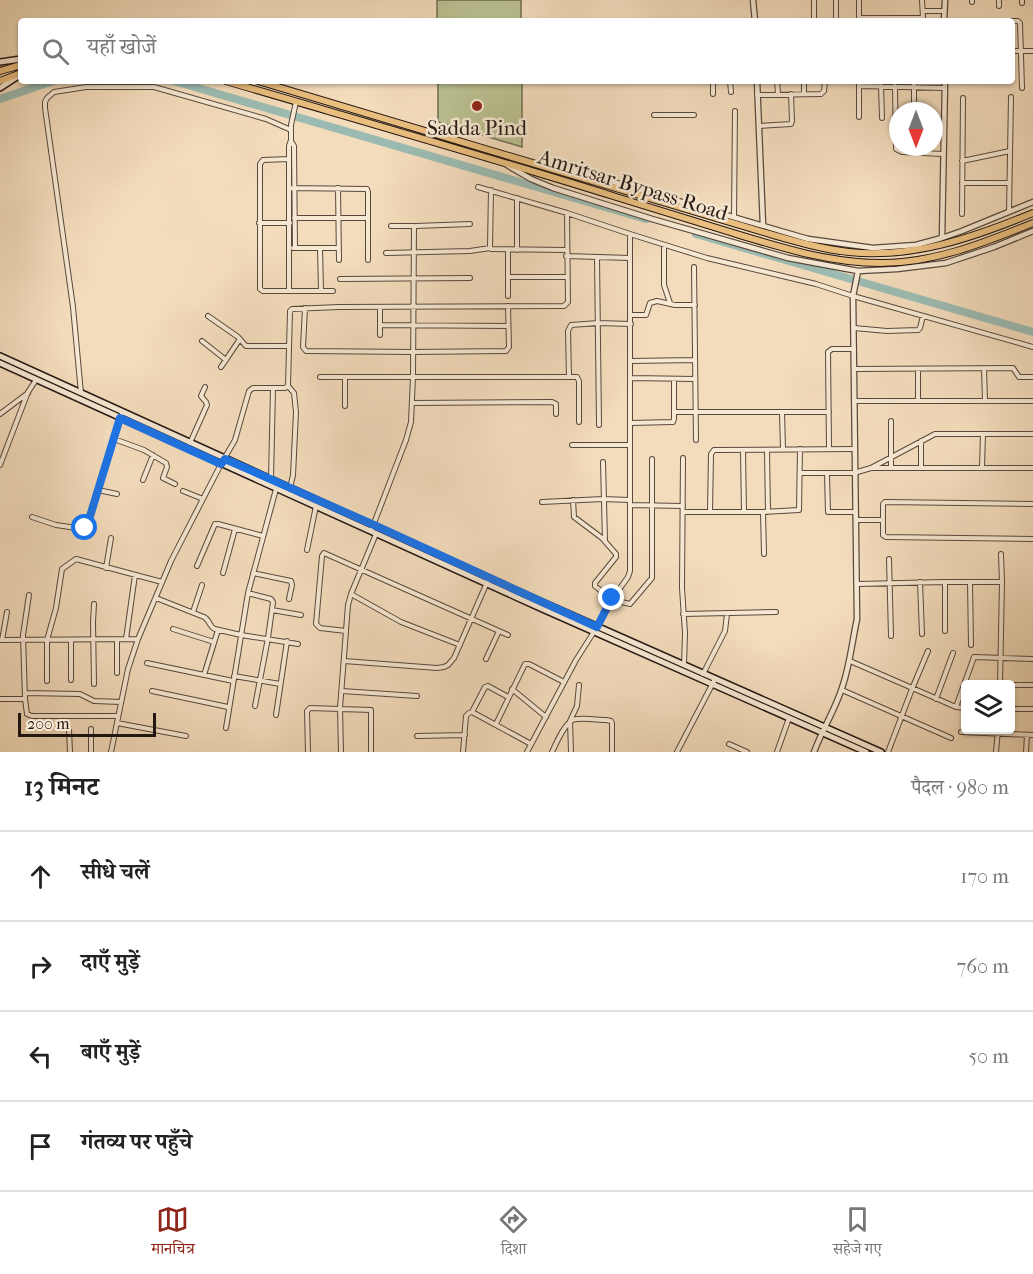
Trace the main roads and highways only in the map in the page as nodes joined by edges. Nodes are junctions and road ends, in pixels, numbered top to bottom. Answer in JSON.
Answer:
{"nodes":[{"id":1,"x":18,"y":59,"type":"edge"},
{"id":2,"x":0,"y":62,"type":"edge"},
{"id":3,"x":18,"y":65,"type":"edge"},
{"id":4,"x":3,"y":70,"type":"edge"},
{"id":5,"x":18,"y":75,"type":"edge"},
{"id":6,"x":18,"y":76,"type":"edge"},
{"id":7,"x":0,"y":81,"type":"edge"},
{"id":8,"x":235,"y":84,"type":"edge"},
{"id":9,"x":268,"y":84,"type":"edge"},
{"id":10,"x":0,"y":88,"type":"edge"},
{"id":11,"x":1033,"y":213,"type":"edge"},
{"id":12,"x":1033,"y":223,"type":"edge"},
{"id":13,"x":0,"y":356,"type":"edge"},
{"id":14,"x":0,"y":363,"type":"edge"},
{"id":15,"x":121,"y":416,"type":"junction"},
{"id":16,"x":223,"y":462,"type":"junction"},
{"id":17,"x":289,"y":491,"type":"junction"},
{"id":18,"x":374,"y":530,"type":"junction"},
{"id":19,"x":596,"y":629,"type":"junction"},
{"id":20,"x":713,"y":681,"type":"junction"},
{"id":21,"x":823,"y":730,"type":"junction"},
{"id":22,"x":850,"y":749,"type":"edge"},
{"id":23,"x":866,"y":752,"type":"edge"},
{"id":24,"x":881,"y":752,"type":"edge"}],
"edges":[{"from":1,"to":2,"type":"main road"},
{"from":3,"to":4,"type":"highway"},
{"from":5,"to":7,"type":"highway"},
{"from":6,"to":10,"type":"main road"},
{"from":8,"to":12,"type":"highway","name":"Amritsar Bypass Road"},
{"from":9,"to":11,"type":"highway","name":"Amritsar Bypass Road"},
{"from":13,"to":15,"type":"main road"},
{"from":14,"to":15,"type":"main road"},
{"from":15,"to":16,"type":"main road"},
{"from":15,"to":16,"type":"main road"},
{"from":16,"to":17,"type":"main road"},
{"from":16,"to":17,"type":"main road"},
{"from":17,"to":18,"type":"main road"},
{"from":17,"to":18,"type":"main road"},
{"from":18,"to":19,"type":"main road"},
{"from":19,"to":20,"type":"main road"},
{"from":19,"to":20,"type":"main road"},
{"from":20,"to":21,"type":"main road"},
{"from":20,"to":21,"type":"main road"},
{"from":21,"to":22,"type":"main road"},
{"from":21,"to":24,"type":"main road"},
{"from":22,"to":23,"type":"main road"}]}
